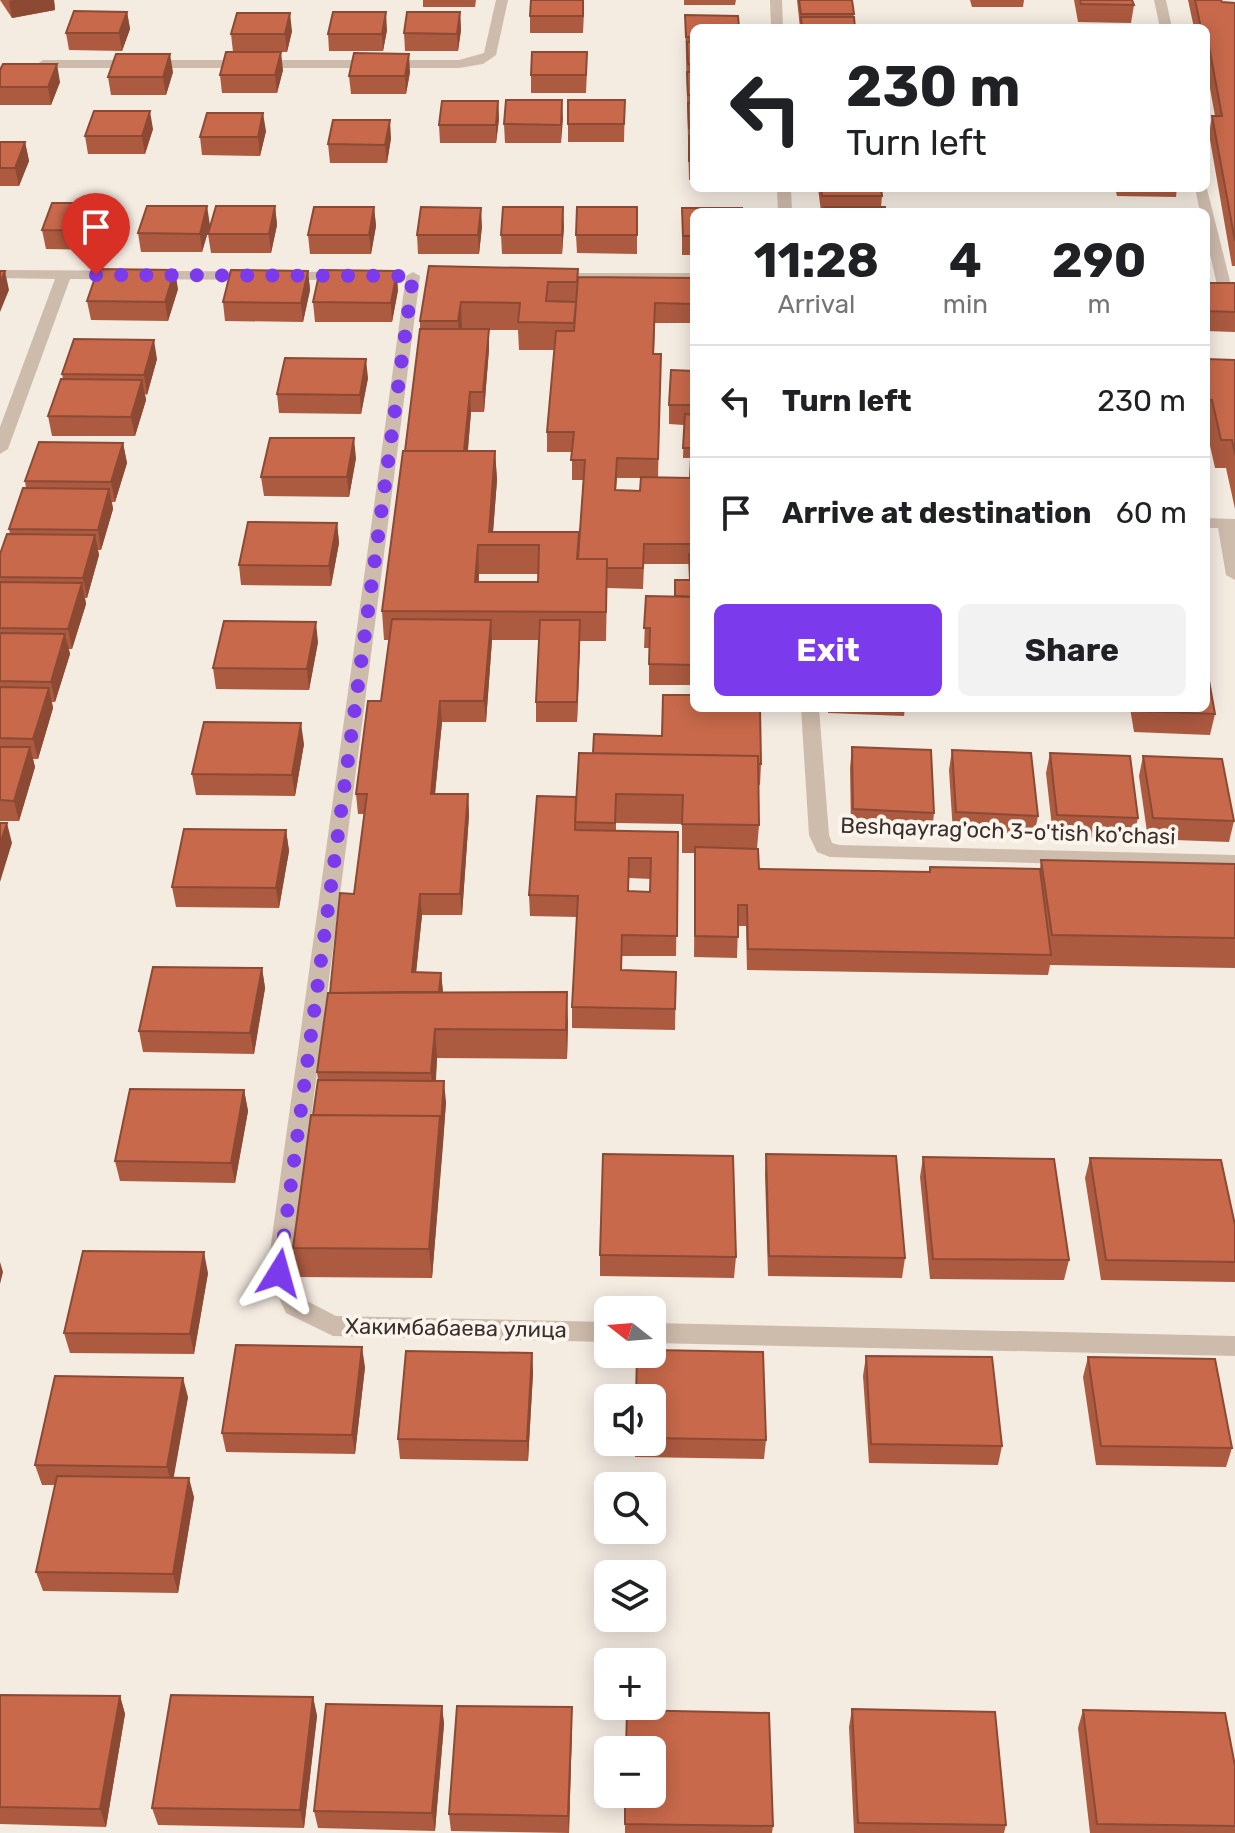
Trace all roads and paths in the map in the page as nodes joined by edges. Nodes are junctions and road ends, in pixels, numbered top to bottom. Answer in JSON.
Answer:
{"nodes":[{"id":1,"x":502,"y":0,"type":"edge"},
{"id":2,"x":776,"y":0,"type":"edge"},
{"id":3,"x":1160,"y":0,"type":"edge"},
{"id":4,"x":777,"y":24,"type":"edge"},
{"id":5,"x":1165,"y":24,"type":"edge"},
{"id":6,"x":43,"y":64,"type":"edge"},
{"id":7,"x":1210,"y":216,"type":"edge"},
{"id":8,"x":0,"y":274,"type":"edge"},
{"id":9,"x":64,"y":274,"type":"junction"},
{"id":10,"x":366,"y":276,"type":"edge"},
{"id":11,"x":413,"y":276,"type":"dead end"},
{"id":12,"x":554,"y":277,"type":"edge"},
{"id":13,"x":690,"y":277,"type":"edge"},
{"id":14,"x":1230,"y":285,"type":"edge"},
{"id":15,"x":0,"y":449,"type":"edge"},
{"id":16,"x":1210,"y":523,"type":"edge"},
{"id":17,"x":1230,"y":524,"type":"edge"},
{"id":18,"x":1235,"y":575,"type":"edge"},
{"id":19,"x":810,"y":712,"type":"edge"},
{"id":20,"x":1235,"y":862,"type":"edge"},
{"id":21,"x":594,"y":1332,"type":"edge"},
{"id":22,"x":666,"y":1333,"type":"edge"},
{"id":23,"x":1235,"y":1346,"type":"edge"}],
"edges":[{"from":1,"to":6,"type":"street"},
{"from":2,"to":4,"type":"street"},
{"from":3,"to":5,"type":"street"},
{"from":7,"to":14,"type":"street"},
{"from":8,"to":9,"type":"street"},
{"from":9,"to":10,"type":"street"},
{"from":9,"to":15,"type":"street"},
{"from":11,"to":21,"type":"street","name":"Хакимбабаева улица"},
{"from":12,"to":13,"type":"street"},
{"from":16,"to":17,"type":"street"},
{"from":17,"to":18,"type":"street"},
{"from":19,"to":20,"type":"street","name":"Beshqayrag'och 3-o'tish ko'chasi"},
{"from":22,"to":23,"type":"street"}]}
